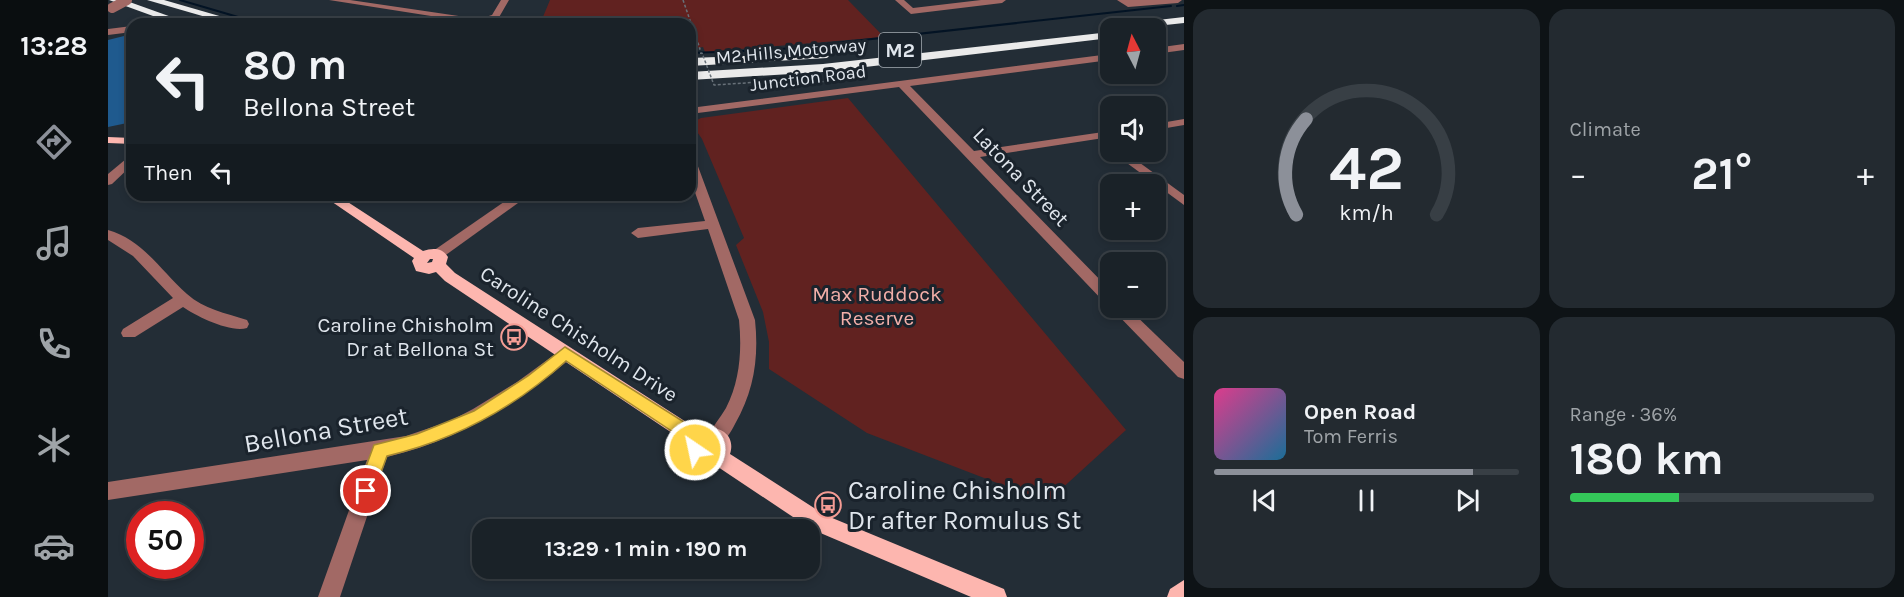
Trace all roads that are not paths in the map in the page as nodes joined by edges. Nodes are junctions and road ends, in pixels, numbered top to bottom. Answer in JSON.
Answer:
{"nodes":[{"id":1,"x":127,"y":0,"type":"edge"},
{"id":2,"x":152,"y":0,"type":"edge"},
{"id":3,"x":333,"y":0,"type":"edge"},
{"id":4,"x":505,"y":0,"type":"edge"},
{"id":5,"x":899,"y":0,"type":"edge"},
{"id":6,"x":1002,"y":0,"type":"edge"},
{"id":7,"x":1121,"y":0,"type":"edge"},
{"id":8,"x":1178,"y":0,"type":"edge"},
{"id":9,"x":111,"y":6,"type":"edge"},
{"id":10,"x":161,"y":18,"type":"edge"},
{"id":11,"x":220,"y":18,"type":"edge"},
{"id":12,"x":452,"y":18,"type":"edge"},
{"id":13,"x":492,"y":18,"type":"edge"},
{"id":14,"x":1184,"y":20,"type":"edge"},
{"id":15,"x":1166,"y":22,"type":"edge"},
{"id":16,"x":1184,"y":26,"type":"edge"},
{"id":17,"x":1166,"y":28,"type":"edge"},
{"id":18,"x":126,"y":30,"type":"edge"},
{"id":19,"x":1100,"y":30,"type":"edge"},
{"id":20,"x":108,"y":32,"type":"edge"},
{"id":21,"x":1100,"y":36,"type":"edge"},
{"id":22,"x":1184,"y":47,"type":"edge"},
{"id":23,"x":1166,"y":49,"type":"edge"},
{"id":24,"x":1100,"y":58,"type":"edge"},
{"id":25,"x":696,"y":62,"type":"edge"},
{"id":26,"x":696,"y":76,"type":"edge"},
{"id":27,"x":902,"y":84,"type":"junction"},
{"id":28,"x":696,"y":110,"type":"edge"},
{"id":29,"x":1184,"y":122,"type":"edge"},
{"id":30,"x":1166,"y":125,"type":"edge"},
{"id":31,"x":1097,"y":136,"type":"junction"},
{"id":32,"x":1100,"y":136,"type":"edge"},
{"id":33,"x":1100,"y":138,"type":"edge"},
{"id":34,"x":108,"y":140,"type":"edge"},
{"id":35,"x":126,"y":141,"type":"edge"},
{"id":36,"x":971,"y":155,"type":"junction"},
{"id":37,"x":1131,"y":162,"type":"edge"},
{"id":38,"x":126,"y":164,"type":"edge"},
{"id":39,"x":696,"y":177,"type":"edge"},
{"id":40,"x":108,"y":181,"type":"edge"},
{"id":41,"x":337,"y":201,"type":"edge"},
{"id":42,"x":514,"y":201,"type":"edge"},
{"id":43,"x":1184,"y":201,"type":"edge"},
{"id":44,"x":713,"y":224,"type":"junction"},
{"id":45,"x":638,"y":232,"type":"dead end"},
{"id":46,"x":108,"y":235,"type":"edge"},
{"id":47,"x":438,"y":260,"type":"junction"},
{"id":48,"x":1100,"y":289,"type":"edge"},
{"id":49,"x":183,"y":299,"type":"junction"},
{"id":50,"x":1129,"y":318,"type":"edge"},
{"id":51,"x":241,"y":324,"type":"dead end"},
{"id":52,"x":129,"y":333,"type":"dead end"},
{"id":53,"x":565,"y":353,"type":"junction"},
{"id":54,"x":1184,"y":372,"type":"edge"},
{"id":55,"x":717,"y":436,"type":"junction"},
{"id":56,"x":697,"y":439,"type":"junction"},
{"id":57,"x":380,"y":450,"type":"junction"},
{"id":58,"x":719,"y":458,"type":"junction"},
{"id":59,"x":108,"y":491,"type":"edge"},
{"id":60,"x":1184,"y":591,"type":"edge"},
{"id":61,"x":329,"y":597,"type":"edge"},
{"id":62,"x":996,"y":597,"type":"edge"},
{"id":63,"x":1178,"y":597,"type":"edge"}],
"edges":[{"from":1,"to":9,"type":"street","bridge":true},
{"from":2,"to":11,"type":"highway"},
{"from":3,"to":12,"type":"street"},
{"from":4,"to":13,"type":"street"},
{"from":5,"to":6,"type":"street"},
{"from":7,"to":8,"type":"street"},
{"from":9,"to":10,"type":"highway"},
{"from":14,"to":15,"type":"highway","name":"M2 Hills Motorway","number":"M2"},
{"from":16,"to":17,"type":"highway"},
{"from":18,"to":20,"type":"street"},
{"from":19,"to":25,"type":"highway","name":"M2 Hills Motorway","number":"M2"},
{"from":21,"to":26,"type":"highway","name":"M2 Hills Motorway","number":"M2"},
{"from":22,"to":23,"type":"street"},
{"from":24,"to":27,"type":"street","name":"Junction Road"},
{"from":27,"to":28,"type":"street","name":"Junction Road"},
{"from":27,"to":36,"type":"street","name":"Latona Street"},
{"from":29,"to":30,"type":"street"},
{"from":31,"to":32,"type":"street"},
{"from":31,"to":33,"type":"street"},
{"from":31,"to":36,"type":"street"},
{"from":34,"to":35,"type":"main road"},
{"from":36,"to":48,"type":"street","name":"Latona Street"},
{"from":37,"to":43,"type":"street"},
{"from":38,"to":40,"type":"street"},
{"from":39,"to":44,"type":"street"},
{"from":41,"to":47,"type":"main road","name":"Caroline Chisholm Drive"},
{"from":42,"to":47,"type":"street"},
{"from":44,"to":45,"type":"street"},
{"from":44,"to":55,"type":"street"},
{"from":46,"to":49,"type":"street"},
{"from":47,"to":53,"type":"main road","name":"Caroline Chisholm Drive"},
{"from":49,"to":51,"type":"street"},
{"from":49,"to":52,"type":"street"},
{"from":50,"to":54,"type":"street"},
{"from":53,"to":56,"type":"main road","name":"Caroline Chisholm Drive"},
{"from":53,"to":57,"type":"street","name":"Bellona Street"},
{"from":55,"to":56,"type":"main road"},
{"from":55,"to":58,"type":"main road"},
{"from":56,"to":58,"type":"main road"},
{"from":57,"to":59,"type":"street","name":"Bellona Street"},
{"from":57,"to":61,"type":"street"},
{"from":58,"to":62,"type":"main road"},
{"from":60,"to":63,"type":"main road"}]}
